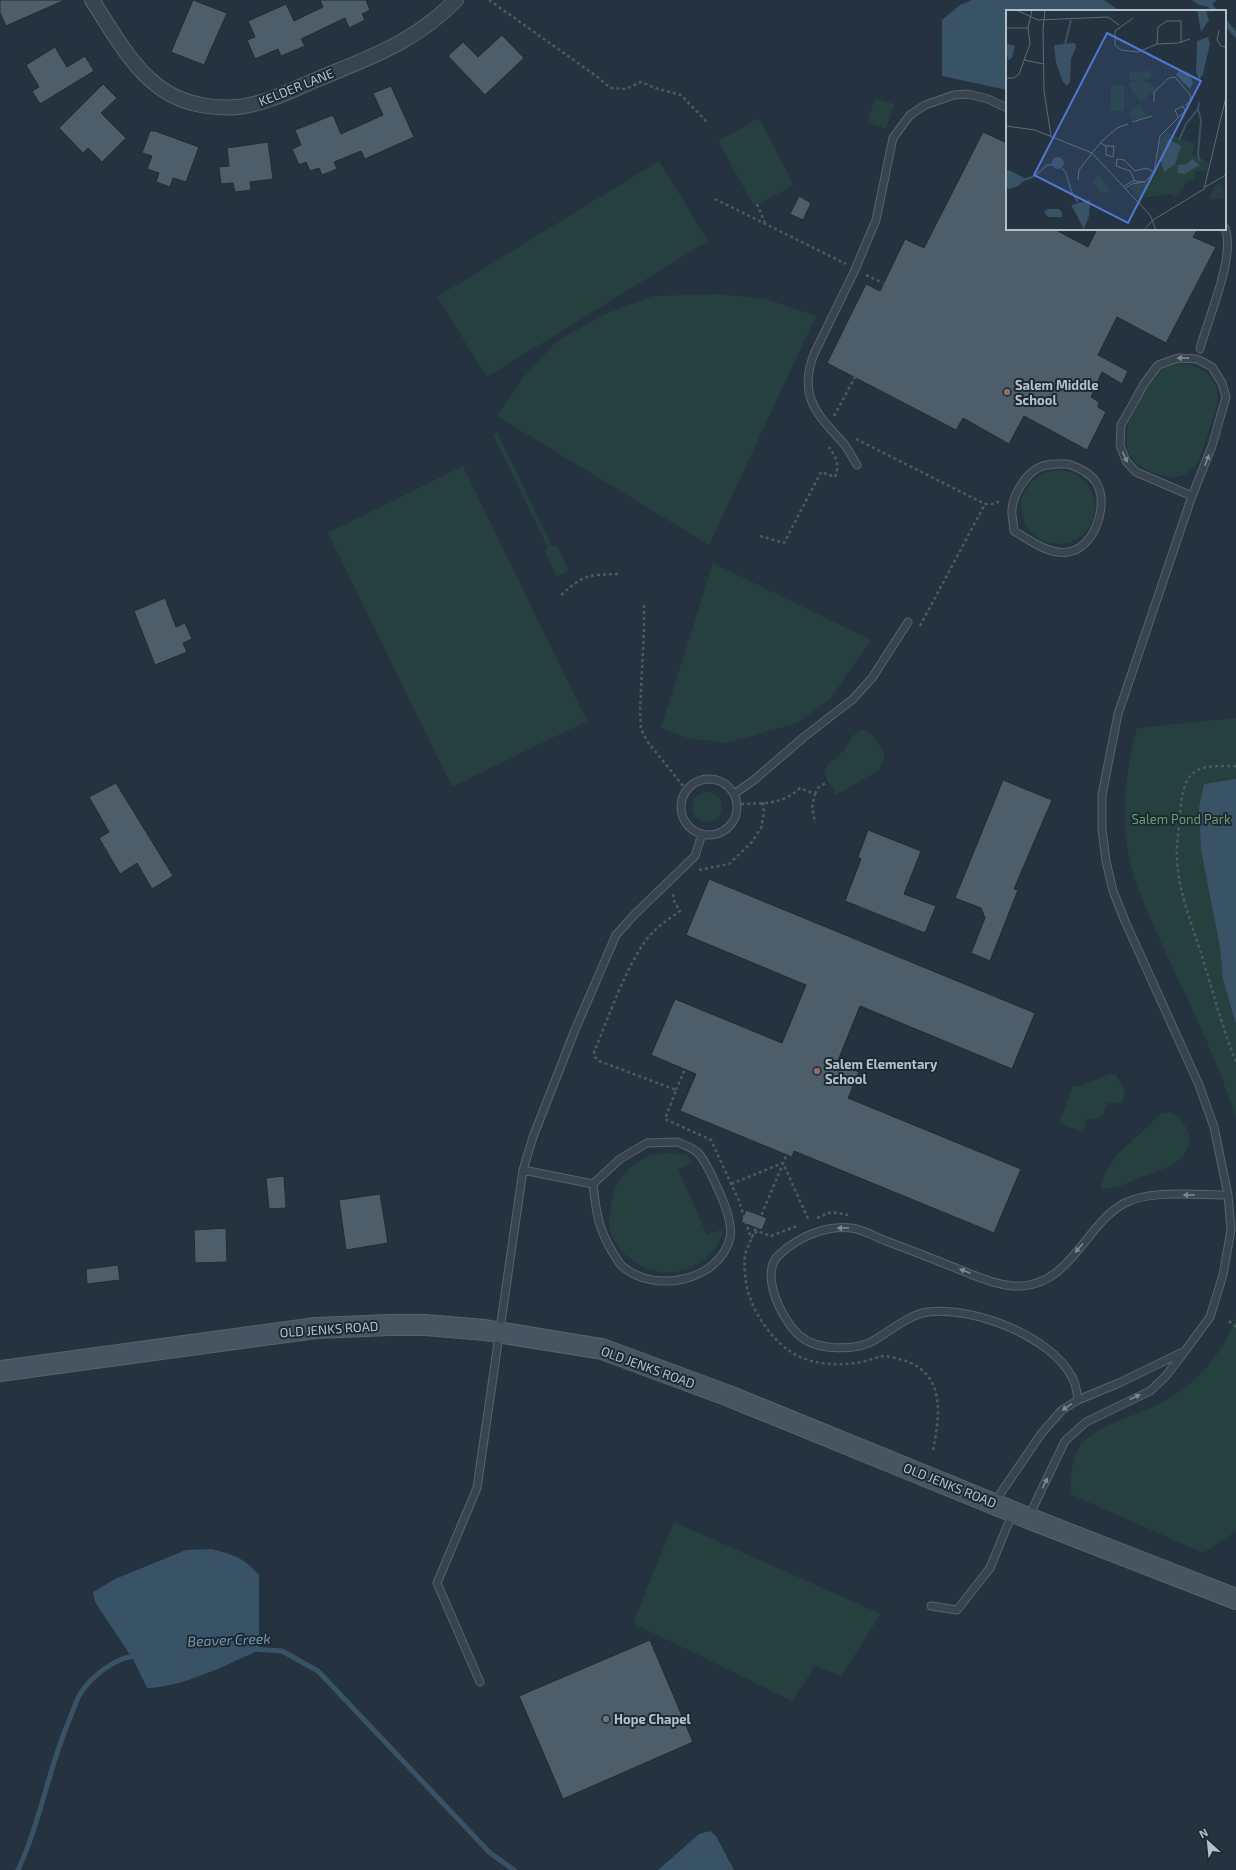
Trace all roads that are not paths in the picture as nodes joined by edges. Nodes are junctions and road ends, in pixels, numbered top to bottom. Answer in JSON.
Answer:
{"nodes":[{"id":1,"x":92,"y":0,"type":"edge"},
{"id":2,"x":456,"y":0,"type":"edge"},
{"id":3,"x":1006,"y":108,"type":"edge"},
{"id":4,"x":1226,"y":229,"type":"edge"},
{"id":5,"x":1200,"y":349,"type":"dead end"},
{"id":6,"x":857,"y":465,"type":"dead end"},
{"id":7,"x":1192,"y":496,"type":"junction"},
{"id":8,"x":1014,"y":531,"type":"joint"},
{"id":9,"x":908,"y":622,"type":"dead end"},
{"id":10,"x":734,"y":794,"type":"junction"},
{"id":11,"x":702,"y":834,"type":"junction"},
{"id":12,"x":523,"y":1170,"type":"junction"},
{"id":13,"x":593,"y":1184,"type":"junction"},
{"id":14,"x":1228,"y":1195,"type":"junction"},
{"id":15,"x":501,"y":1332,"type":"junction"},
{"id":16,"x":1185,"y":1351,"type":"junction"},
{"id":17,"x":0,"y":1371,"type":"edge"},
{"id":18,"x":1078,"y":1400,"type":"junction"},
{"id":19,"x":994,"y":1503,"type":"junction"},
{"id":20,"x":1021,"y":1515,"type":"junction"},
{"id":21,"x":1236,"y":1599,"type":"edge"},
{"id":22,"x":931,"y":1606,"type":"dead end"},
{"id":23,"x":480,"y":1682,"type":"dead end"}],
"edges":[{"from":1,"to":2,"type":"street","name":"KELDER LANE"},
{"from":3,"to":6,"type":"lane"},
{"from":4,"to":5,"type":"lane"},
{"from":7,"to":7,"type":"lane","one_way":true},
{"from":7,"to":14,"type":"lane"},
{"from":8,"to":8,"type":"lane"},
{"from":9,"to":10,"type":"lane"},
{"from":10,"to":11,"type":"lane"},
{"from":10,"to":11,"type":"lane"},
{"from":11,"to":12,"type":"lane"},
{"from":12,"to":13,"type":"lane"},
{"from":12,"to":15,"type":"lane"},
{"from":13,"to":13,"type":"lane"},
{"from":14,"to":16,"type":"lane"},
{"from":14,"to":18,"type":"lane","one_way":true},
{"from":15,"to":17,"type":"street","name":"OLD JENKS ROAD"},
{"from":15,"to":19,"type":"street","name":"OLD JENKS ROAD"},
{"from":15,"to":23,"type":"lane"},
{"from":16,"to":18,"type":"lane"},
{"from":20,"to":16,"type":"lane","one_way":true},
{"from":18,"to":19,"type":"lane","one_way":true},
{"from":19,"to":20,"type":"street","name":"OLD JENKS ROAD"},
{"from":20,"to":21,"type":"street","name":"OLD JENKS ROAD"},
{"from":20,"to":22,"type":"lane"}]}
